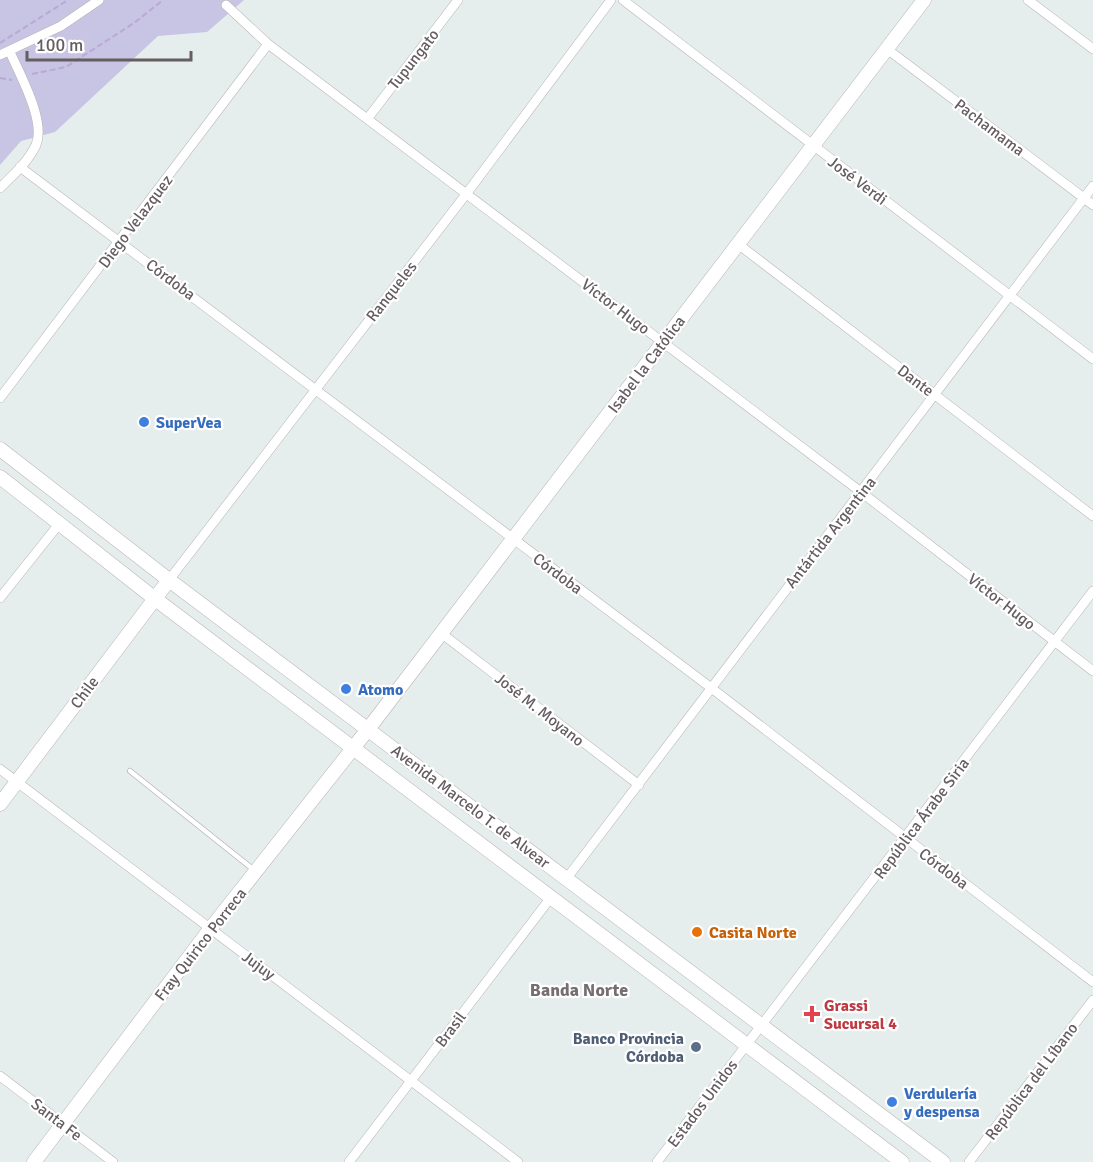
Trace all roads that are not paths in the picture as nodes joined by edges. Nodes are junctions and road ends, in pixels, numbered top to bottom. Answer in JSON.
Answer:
{"nodes":[{"id":1,"x":99,"y":0,"type":"edge"},
{"id":2,"x":458,"y":0,"type":"edge"},
{"id":3,"x":611,"y":0,"type":"edge"},
{"id":4,"x":623,"y":0,"type":"edge"},
{"id":5,"x":924,"y":0,"type":"edge"},
{"id":6,"x":1028,"y":0,"type":"edge"},
{"id":7,"x":226,"y":5,"type":"dead end"},
{"id":8,"x":268,"y":44,"type":"junction"},
{"id":9,"x":887,"y":49,"type":"junction"},
{"id":10,"x":1093,"y":49,"type":"edge"},
{"id":11,"x":10,"y":52,"type":"junction"},
{"id":12,"x":0,"y":56,"type":"edge"},
{"id":13,"x":368,"y":118,"type":"junction"},
{"id":14,"x":813,"y":146,"type":"junction"},
{"id":15,"x":21,"y":167,"type":"junction"},
{"id":16,"x":1093,"y":186,"type":"edge"},
{"id":17,"x":0,"y":188,"type":"edge"},
{"id":18,"x":467,"y":193,"type":"junction"},
{"id":19,"x":1084,"y":198,"type":"junction"},
{"id":20,"x":1093,"y":205,"type":"edge"},
{"id":21,"x":120,"y":241,"type":"junction"},
{"id":22,"x":738,"y":244,"type":"junction"},
{"id":23,"x":1010,"y":296,"type":"junction"},
{"id":24,"x":663,"y":342,"type":"junction"},
{"id":25,"x":1093,"y":359,"type":"edge"},
{"id":26,"x":316,"y":389,"type":"junction"},
{"id":27,"x":935,"y":394,"type":"junction"},
{"id":28,"x":0,"y":398,"type":"edge"},
{"id":29,"x":0,"y":449,"type":"edge"},
{"id":30,"x":0,"y":477,"type":"edge"},
{"id":31,"x":861,"y":492,"type":"junction"},
{"id":32,"x":1093,"y":516,"type":"edge"},
{"id":33,"x":59,"y":524,"type":"junction"},
{"id":34,"x":513,"y":539,"type":"junction"},
{"id":35,"x":169,"y":580,"type":"junction"},
{"id":36,"x":1093,"y":591,"type":"edge"},
{"id":37,"x":0,"y":598,"type":"edge"},
{"id":38,"x":154,"y":598,"type":"junction"},
{"id":39,"x":441,"y":633,"type":"junction"},
{"id":40,"x":1055,"y":642,"type":"junction"},
{"id":41,"x":1093,"y":671,"type":"edge"},
{"id":42,"x":710,"y":687,"type":"junction"},
{"id":43,"x":369,"y":728,"type":"junction"},
{"id":44,"x":354,"y":748,"type":"junction"},
{"id":45,"x":0,"y":769,"type":"edge"},
{"id":46,"x":130,"y":771,"type":"dead end"},
{"id":47,"x":17,"y":782,"type":"junction"},
{"id":48,"x":639,"y":785,"type":"junction"},
{"id":49,"x":0,"y":804,"type":"edge"},
{"id":50,"x":905,"y":838,"type":"junction"},
{"id":51,"x":256,"y":871,"type":"junction"},
{"id":52,"x":567,"y":878,"type":"junction"},
{"id":53,"x":552,"y":896,"type":"junction"},
{"id":54,"x":211,"y":928,"type":"junction"},
{"id":55,"x":1093,"y":982,"type":"edge"},
{"id":56,"x":1093,"y":1000,"type":"edge"},
{"id":57,"x":762,"y":1025,"type":"junction"},
{"id":58,"x":747,"y":1044,"type":"junction"},
{"id":59,"x":0,"y":1076,"type":"edge"},
{"id":60,"x":411,"y":1080,"type":"junction"},
{"id":61,"x":63,"y":1124,"type":"junction"},
{"id":62,"x":34,"y":1162,"type":"edge"},
{"id":63,"x":113,"y":1162,"type":"edge"},
{"id":64,"x":349,"y":1162,"type":"edge"},
{"id":65,"x":518,"y":1162,"type":"edge"},
{"id":66,"x":657,"y":1162,"type":"edge"},
{"id":67,"x":902,"y":1162,"type":"edge"},
{"id":68,"x":943,"y":1162,"type":"edge"},
{"id":69,"x":969,"y":1162,"type":"edge"}],
"edges":[{"from":1,"to":11,"type":"street"},
{"from":2,"to":13,"type":"street","name":"Tupungato"},
{"from":3,"to":18,"type":"street","name":"Ranqueles"},
{"from":4,"to":14,"type":"street","name":"José Verdi"},
{"from":5,"to":9,"type":"main road","name":"Isabel la Católica"},
{"from":6,"to":10,"type":"street"},
{"from":7,"to":8,"type":"street","name":"Víctor Hugo"},
{"from":8,"to":13,"type":"street","name":"Víctor Hugo"},
{"from":8,"to":21,"type":"street","name":"Diego Velazquez"},
{"from":9,"to":14,"type":"main road","name":"Isabel la Católica"},
{"from":9,"to":19,"type":"street","name":"Pachamama"},
{"from":11,"to":12,"type":"street"},
{"from":11,"to":15,"type":"street"},
{"from":13,"to":18,"type":"street","name":"Víctor Hugo"},
{"from":14,"to":22,"type":"main road","name":"Isabel la Católica"},
{"from":14,"to":23,"type":"street","name":"José Verdi"},
{"from":15,"to":17,"type":"street"},
{"from":15,"to":21,"type":"street","name":"Córdoba"},
{"from":16,"to":19,"type":"street","name":"Antártida Argentina"},
{"from":18,"to":24,"type":"street","name":"Víctor Hugo"},
{"from":18,"to":26,"type":"street","name":"Ranqueles"},
{"from":19,"to":20,"type":"street","name":"Pachamama"},
{"from":19,"to":23,"type":"street","name":"Antártida Argentina"},
{"from":21,"to":26,"type":"street","name":"Córdoba"},
{"from":21,"to":28,"type":"street","name":"Diego Velazquez"},
{"from":22,"to":24,"type":"main road","name":"Isabel la Católica"},
{"from":22,"to":27,"type":"street","name":"Dante"},
{"from":23,"to":25,"type":"street","name":"José Verdi"},
{"from":23,"to":27,"type":"street","name":"Antártida Argentina"},
{"from":24,"to":31,"type":"street","name":"Víctor Hugo"},
{"from":24,"to":34,"type":"main road","name":"Isabel la Católica"},
{"from":26,"to":34,"type":"street","name":"Córdoba"},
{"from":26,"to":35,"type":"street","name":"Ranqueles"},
{"from":27,"to":31,"type":"street","name":"Antártida Argentina"},
{"from":27,"to":32,"type":"street","name":"Dante"},
{"from":29,"to":35,"type":"main road","name":"Avenida Marcelo T. de Alvear"},
{"from":30,"to":33,"type":"main road","name":"Avenida Marcelo T. de Alvear"},
{"from":31,"to":40,"type":"street","name":"Víctor Hugo"},
{"from":31,"to":42,"type":"street","name":"Antártida Argentina"},
{"from":33,"to":37,"type":"street"},
{"from":33,"to":38,"type":"main road","name":"Avenida Marcelo T. de Alvear"},
{"from":34,"to":39,"type":"main road","name":"Isabel la Católica"},
{"from":34,"to":42,"type":"street","name":"Córdoba"},
{"from":35,"to":38,"type":"main road","name":"Chile"},
{"from":35,"to":43,"type":"main road","name":"Avenida Marcelo T. de Alvear"},
{"from":36,"to":40,"type":"street","name":"República Árabe Siria"},
{"from":38,"to":44,"type":"main road","name":"Avenida Marcelo T. de Alvear"},
{"from":38,"to":47,"type":"main road","name":"Chile"},
{"from":39,"to":43,"type":"main road","name":"Isabel la Católica"},
{"from":39,"to":48,"type":"street","name":"José M. Moyano"},
{"from":40,"to":41,"type":"street","name":"Víctor Hugo"},
{"from":40,"to":50,"type":"street","name":"República Árabe Siria"},
{"from":42,"to":48,"type":"street","name":"Antártida Argentina"},
{"from":42,"to":50,"type":"street","name":"Córdoba"},
{"from":43,"to":44,"type":"main road","name":"Fray Quirico Porreca"},
{"from":43,"to":52,"type":"main road","name":"Avenida Marcelo T. de Alvear"},
{"from":44,"to":51,"type":"main road","name":"Fray Quirico Porreca"},
{"from":44,"to":53,"type":"main road","name":"Avenida Marcelo T. de Alvear"},
{"from":45,"to":47,"type":"street","name":"Jujuy"},
{"from":46,"to":51,"type":"lane"},
{"from":47,"to":49,"type":"main road","name":"Chile"},
{"from":47,"to":54,"type":"street","name":"Jujuy"},
{"from":48,"to":52,"type":"street","name":"Antártida Argentina"},
{"from":50,"to":55,"type":"street","name":"Córdoba"},
{"from":50,"to":57,"type":"street","name":"República Árabe Siria"},
{"from":51,"to":54,"type":"main road","name":"Fray Quirico Porreca"},
{"from":52,"to":57,"type":"main road","name":"Avenida Marcelo T. de Alvear"},
{"from":53,"to":58,"type":"main road","name":"Avenida Marcelo T. de Alvear"},
{"from":53,"to":60,"type":"street","name":"Brasil"},
{"from":54,"to":60,"type":"street","name":"Jujuy"},
{"from":54,"to":61,"type":"main road","name":"Fray Quirico Porreca"},
{"from":56,"to":69,"type":"street","name":"República del Líbano"},
{"from":57,"to":58,"type":"street","name":"República Árabe Siria"},
{"from":57,"to":68,"type":"main road","name":"Avenida Marcelo T. de Alvear"},
{"from":58,"to":66,"type":"street","name":"Estados Unidos"},
{"from":58,"to":67,"type":"main road","name":"Avenida Marcelo T. de Alvear"},
{"from":59,"to":61,"type":"street","name":"Santa Fe"},
{"from":60,"to":64,"type":"street","name":"Brasil"},
{"from":60,"to":65,"type":"street","name":"Jujuy"},
{"from":61,"to":62,"type":"main road","name":"Fray Quirico Porreca"},
{"from":61,"to":63,"type":"street","name":"Santa Fe"}]}
